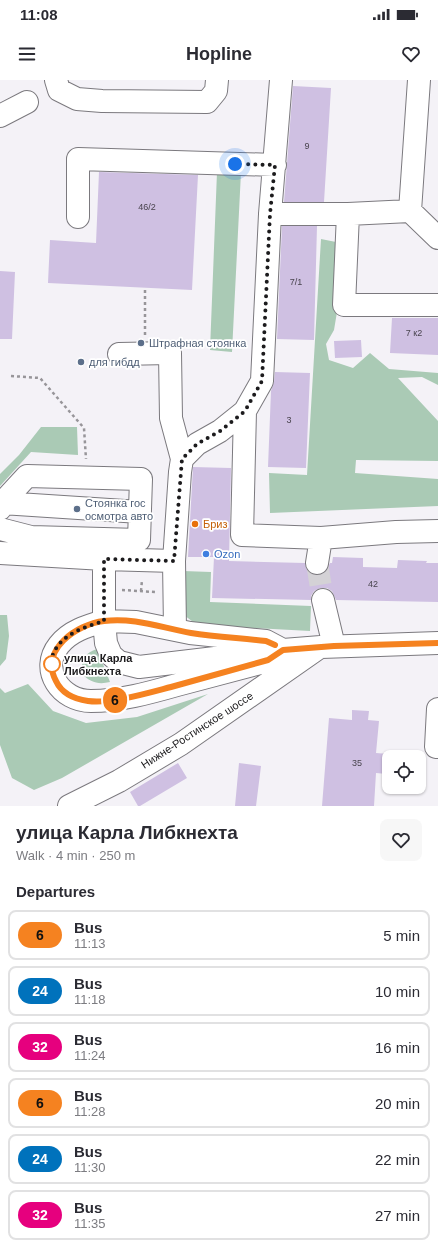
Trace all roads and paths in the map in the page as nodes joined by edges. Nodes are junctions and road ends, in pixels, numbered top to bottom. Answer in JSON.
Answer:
{"nodes":[{"id":1,"x":56,"y":80,"type":"edge"},
{"id":2,"x":217,"y":80,"type":"edge"},
{"id":3,"x":281,"y":80,"type":"edge"},
{"id":4,"x":419,"y":80,"type":"edge"},
{"id":5,"x":27,"y":102,"type":"dead end"},
{"id":6,"x":0,"y":116,"type":"edge"},
{"id":7,"x":275,"y":165,"type":"junction"},
{"id":8,"x":410,"y":211,"type":"junction"},
{"id":9,"x":270,"y":214,"type":"junction"},
{"id":10,"x":348,"y":214,"type":"junction"},
{"id":11,"x":78,"y":217,"type":"dead end"},
{"id":12,"x":438,"y":238,"type":"edge"},
{"id":13,"x":146,"y":288,"type":"dead end"},
{"id":14,"x":438,"y":305,"type":"edge"},
{"id":15,"x":144,"y":353,"type":"junction"},
{"id":16,"x":119,"y":354,"type":"dead end"},
{"id":17,"x":11,"y":376,"type":"dead end"},
{"id":18,"x":245,"y":411,"type":"junction"},
{"id":19,"x":182,"y":459,"type":"junction"},
{"id":20,"x":86,"y":460,"type":"dead end"},
{"id":21,"x":1,"y":506,"type":"edge"},
{"id":22,"x":140,"y":512,"type":"junction"},
{"id":23,"x":0,"y":529,"type":"edge"},
{"id":24,"x":438,"y":531,"type":"edge"},
{"id":25,"x":321,"y":538,"type":"junction"},
{"id":26,"x":0,"y":553,"type":"edge"},
{"id":27,"x":104,"y":559,"type":"junction"},
{"id":28,"x":174,"y":561,"type":"junction"},
{"id":29,"x":318,"y":563,"type":"tunnel mouth"},
{"id":30,"x":104,"y":589,"type":"junction"},
{"id":31,"x":175,"y":593,"type":"junction"},
{"id":32,"x":323,"y":600,"type":"tunnel mouth"},
{"id":33,"x":104,"y":621,"type":"junction"},
{"id":34,"x":175,"y":629,"type":"junction"},
{"id":35,"x":438,"y":643,"type":"edge"},
{"id":36,"x":327,"y":646,"type":"junction"},
{"id":37,"x":283,"y":650,"type":"junction"},
{"id":38,"x":438,"y":709,"type":"edge"},
{"id":39,"x":438,"y":747,"type":"edge"},
{"id":40,"x":69,"y":806,"type":"edge"}],
"edges":[{"from":1,"to":2,"type":"street"},
{"from":3,"to":7,"type":"street"},
{"from":4,"to":8,"type":"street"},
{"from":5,"to":6,"type":"street"},
{"from":7,"to":9,"type":"street"},
{"from":7,"to":11,"type":"street"},
{"from":8,"to":10,"type":"street"},
{"from":8,"to":12,"type":"street"},
{"from":9,"to":10,"type":"street"},
{"from":9,"to":18,"type":"street"},
{"from":10,"to":14,"type":"street"},
{"from":13,"to":15,"type":"path"},
{"from":15,"to":16,"type":"street"},
{"from":15,"to":19,"type":"street"},
{"from":17,"to":20,"type":"path"},
{"from":18,"to":19,"type":"street"},
{"from":18,"to":25,"type":"street"},
{"from":19,"to":28,"type":"street"},
{"from":21,"to":22,"type":"street"},
{"from":21,"to":22,"type":"street"},
{"from":22,"to":23,"type":"street"},
{"from":24,"to":25,"type":"street"},
{"from":25,"to":29,"type":"street"},
{"from":26,"to":27,"type":"street"},
{"from":27,"to":28,"type":"street"},
{"from":27,"to":30,"type":"street"},
{"from":28,"to":31,"type":"street"},
{"from":30,"to":31,"type":"path"},
{"from":30,"to":33,"type":"street"},
{"from":31,"to":34,"type":"street"},
{"from":32,"to":36,"type":"street"},
{"from":33,"to":34,"type":"street"},
{"from":33,"to":37,"type":"street"},
{"from":33,"to":37,"type":"street"},
{"from":34,"to":37,"type":"street"},
{"from":35,"to":36,"type":"street"},
{"from":36,"to":37,"type":"street"},
{"from":36,"to":40,"type":"street","name":"Нижне-Ростинское шоссе"},
{"from":38,"to":39,"type":"street"}]}
